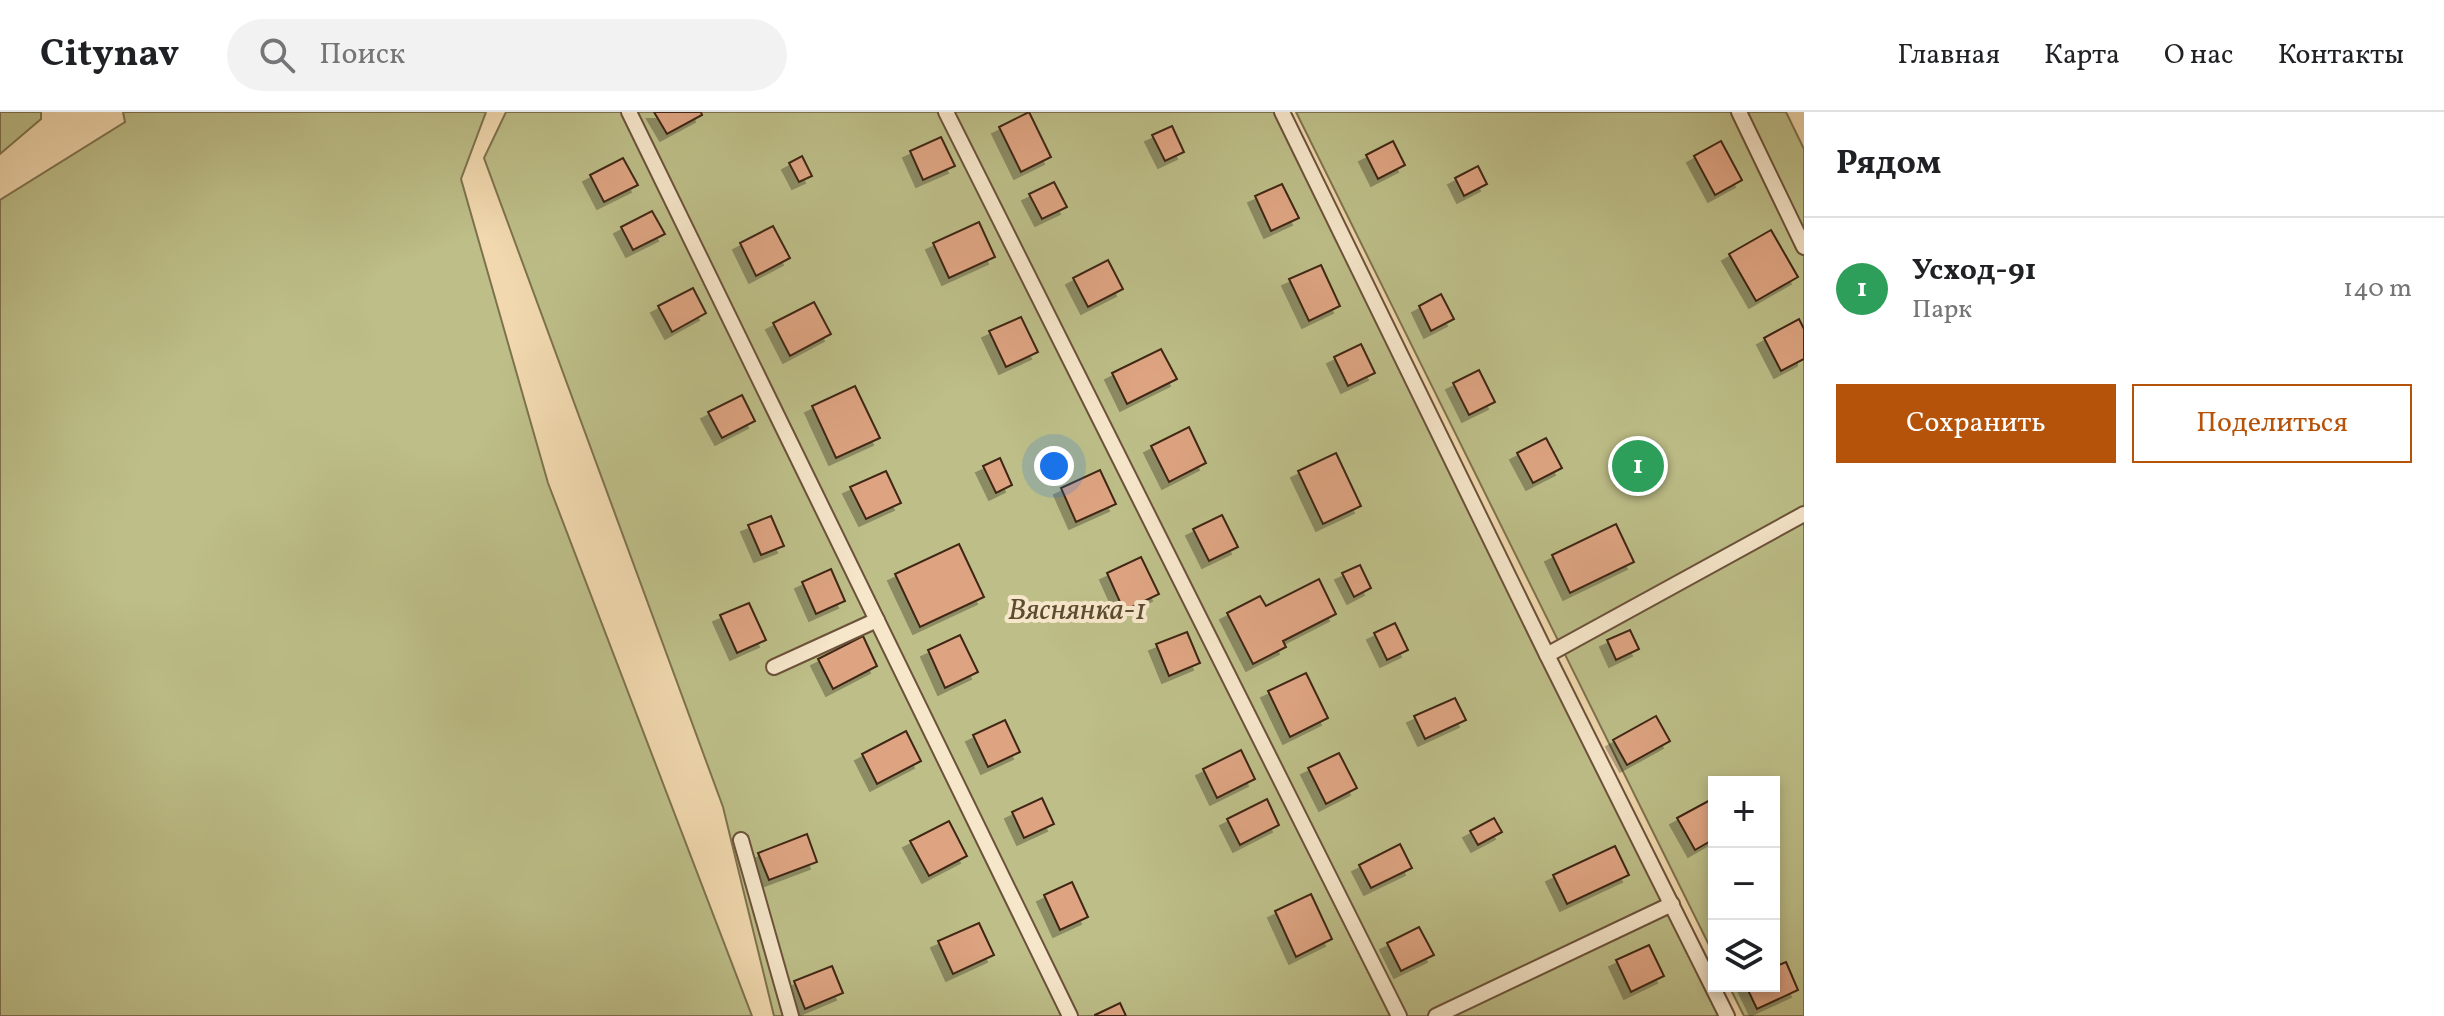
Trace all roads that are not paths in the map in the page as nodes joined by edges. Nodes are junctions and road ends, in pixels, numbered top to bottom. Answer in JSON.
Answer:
{"nodes":[{"id":1,"x":629,"y":112,"type":"edge"},
{"id":2,"x":946,"y":112,"type":"edge"},
{"id":3,"x":1282,"y":112,"type":"edge"},
{"id":4,"x":1739,"y":112,"type":"edge"},
{"id":5,"x":1804,"y":247,"type":"edge"},
{"id":6,"x":1804,"y":514,"type":"edge"},
{"id":7,"x":877,"y":620,"type":"junction"},
{"id":8,"x":1547,"y":655,"type":"junction"},
{"id":9,"x":774,"y":667,"type":"dead end"},
{"id":10,"x":741,"y":840,"type":"dead end"},
{"id":11,"x":1672,"y":904,"type":"junction"},
{"id":12,"x":791,"y":1016,"type":"edge"},
{"id":13,"x":1070,"y":1016,"type":"edge"},
{"id":14,"x":1399,"y":1016,"type":"edge"},
{"id":15,"x":1436,"y":1016,"type":"edge"},
{"id":16,"x":1727,"y":1016,"type":"edge"}],
"edges":[{"from":1,"to":7,"type":"lane"},
{"from":2,"to":14,"type":"lane"},
{"from":3,"to":8,"type":"lane"},
{"from":4,"to":5,"type":"lane"},
{"from":6,"to":8,"type":"lane"},
{"from":7,"to":9,"type":"lane"},
{"from":7,"to":13,"type":"lane"},
{"from":8,"to":11,"type":"lane"},
{"from":10,"to":12,"type":"lane"},
{"from":11,"to":15,"type":"lane"},
{"from":11,"to":16,"type":"lane"}]}
